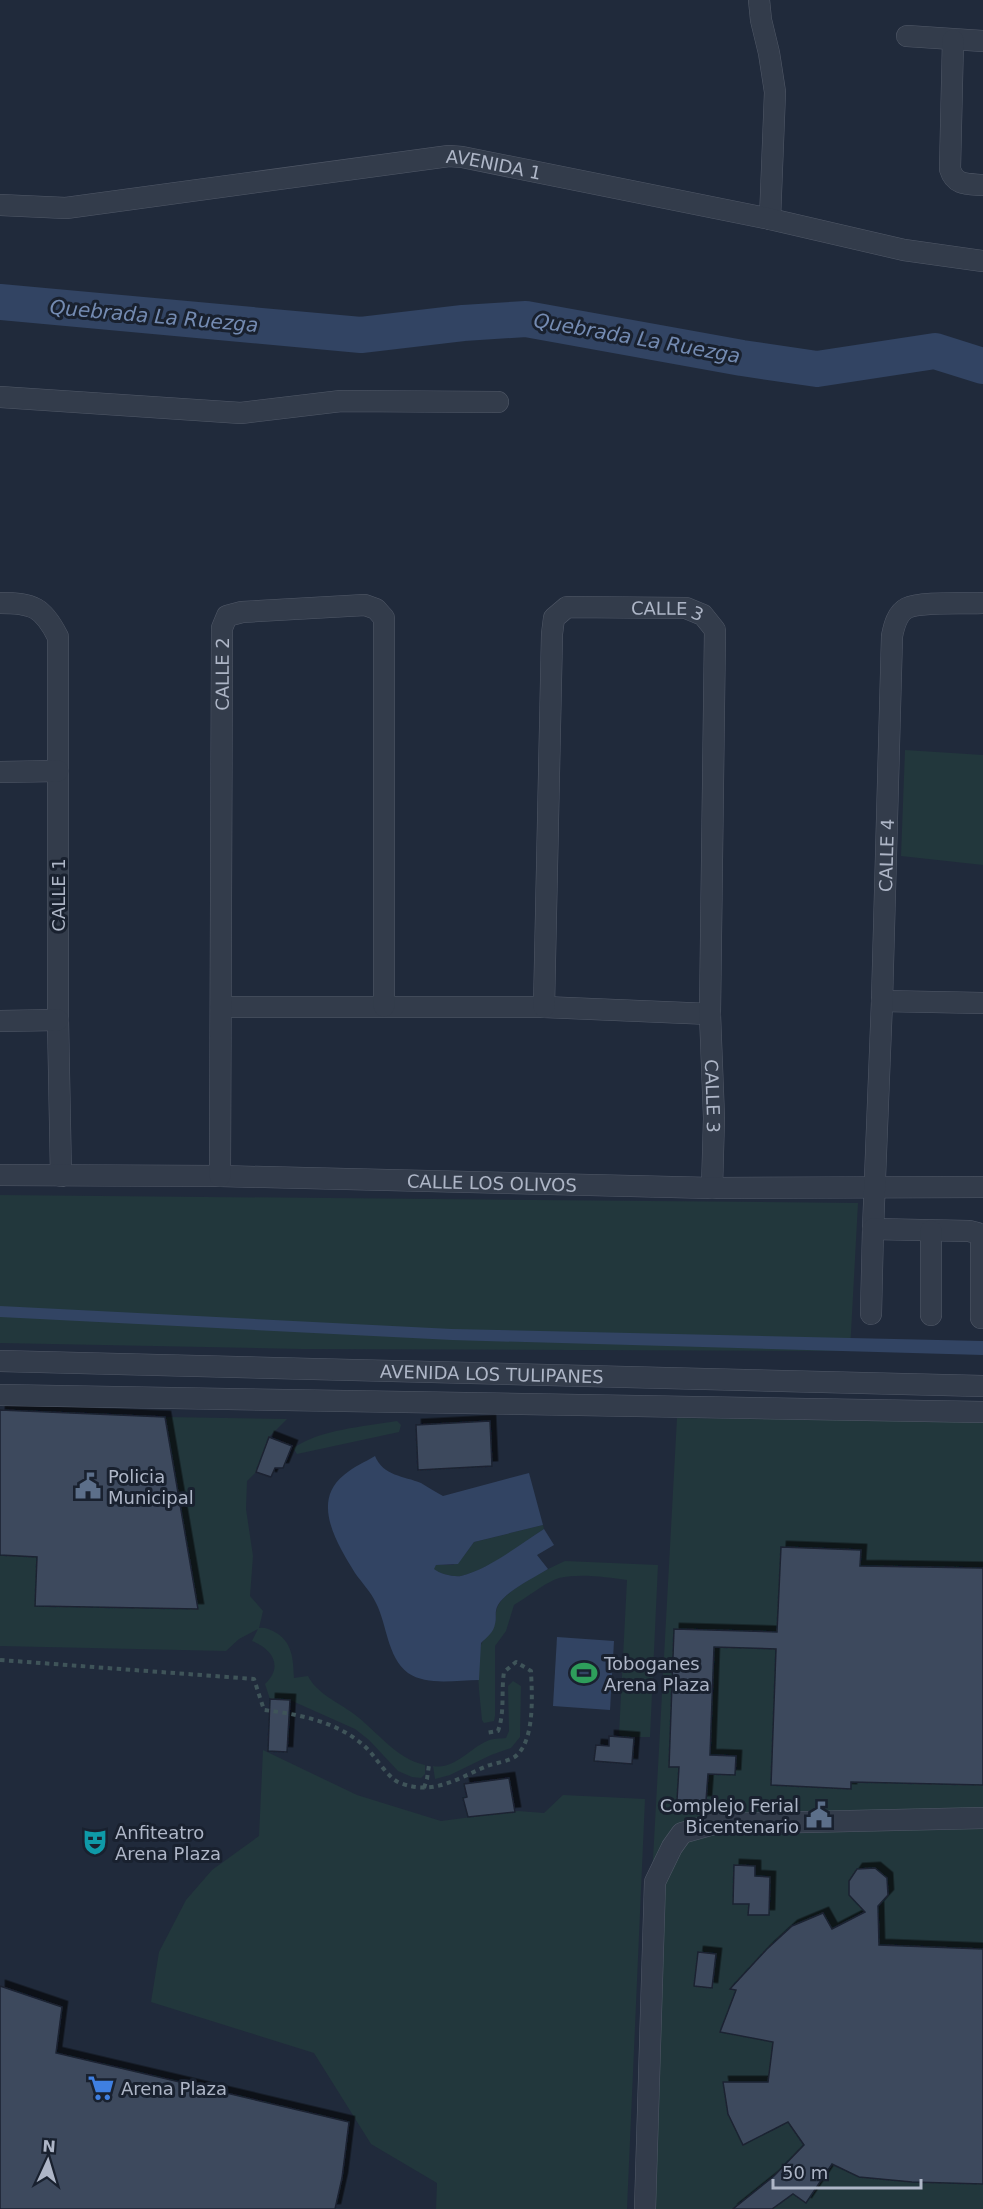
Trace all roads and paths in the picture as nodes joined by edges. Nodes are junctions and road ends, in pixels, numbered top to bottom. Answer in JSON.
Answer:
{"nodes":[{"id":1,"x":759,"y":0,"type":"edge"},
{"id":2,"x":907,"y":36,"type":"dead end"},
{"id":3,"x":953,"y":40,"type":"junction"},
{"id":4,"x":983,"y":42,"type":"edge"},
{"id":5,"x":983,"y":185,"type":"edge"},
{"id":6,"x":0,"y":205,"type":"edge"},
{"id":7,"x":770,"y":219,"type":"junction"},
{"id":8,"x":983,"y":261,"type":"edge"},
{"id":9,"x":0,"y":397,"type":"edge"},
{"id":10,"x":498,"y":402,"type":"dead end"},
{"id":11,"x":0,"y":603,"type":"edge"},
{"id":12,"x":983,"y":603,"type":"edge"},
{"id":13,"x":58,"y":771,"type":"junction"},
{"id":14,"x":0,"y":772,"type":"edge"},
{"id":15,"x":882,"y":1001,"type":"junction"},
{"id":16,"x":983,"y":1003,"type":"edge"},
{"id":17,"x":384,"y":1006,"type":"junction"},
{"id":18,"x":221,"y":1007,"type":"junction"},
{"id":19,"x":544,"y":1007,"type":"junction"},
{"id":20,"x":710,"y":1014,"type":"junction"},
{"id":21,"x":58,"y":1020,"type":"junction"},
{"id":22,"x":0,"y":1021,"type":"edge"},
{"id":23,"x":0,"y":1175,"type":"edge"},
{"id":24,"x":61,"y":1176,"type":"junction"},
{"id":25,"x":220,"y":1176,"type":"junction"},
{"id":26,"x":873,"y":1186,"type":"junction"},
{"id":27,"x":983,"y":1187,"type":"edge"},
{"id":28,"x":712,"y":1188,"type":"junction"},
{"id":29,"x":873,"y":1229,"type":"junction"},
{"id":30,"x":931,"y":1231,"type":"junction"},
{"id":31,"x":871,"y":1314,"type":"dead end"},
{"id":32,"x":931,"y":1315,"type":"dead end"},
{"id":33,"x":981,"y":1318,"type":"dead end"},
{"id":34,"x":0,"y":1361,"type":"edge"},
{"id":35,"x":118,"y":1364,"type":"junction"},
{"id":36,"x":983,"y":1386,"type":"edge"},
{"id":37,"x":0,"y":1395,"type":"edge"},
{"id":38,"x":116,"y":1398,"type":"junction"},
{"id":39,"x":983,"y":1412,"type":"edge"},
{"id":40,"x":0,"y":1660,"type":"edge"},
{"id":41,"x":486,"y":1733,"type":"dead end"},
{"id":42,"x":429,"y":1766,"type":"dead end"},
{"id":43,"x":424,"y":1788,"type":"junction"},
{"id":44,"x":983,"y":1818,"type":"edge"},
{"id":45,"x":645,"y":2209,"type":"edge"}],
"edges":[{"from":1,"to":7,"type":"street"},
{"from":2,"to":3,"type":"street"},
{"from":3,"to":4,"type":"street"},
{"from":3,"to":5,"type":"street"},
{"from":6,"to":7,"type":"street","name":"AVENIDA 1"},
{"from":7,"to":8,"type":"street","name":"AVENIDA 1"},
{"from":9,"to":10,"type":"street"},
{"from":11,"to":13,"type":"street","name":"CALLE 1"},
{"from":12,"to":15,"type":"street","name":"CALLE 4"},
{"from":13,"to":14,"type":"street"},
{"from":13,"to":21,"type":"street","name":"CALLE 1"},
{"from":15,"to":16,"type":"street"},
{"from":15,"to":26,"type":"street","name":"CALLE 4"},
{"from":17,"to":18,"type":"street"},
{"from":17,"to":18,"type":"street","name":"CALLE 2"},
{"from":17,"to":19,"type":"street"},
{"from":18,"to":25,"type":"street","name":"CALLE 2"},
{"from":19,"to":20,"type":"street"},
{"from":19,"to":20,"type":"street","name":"CALLE 3"},
{"from":20,"to":28,"type":"street","name":"CALLE 3"},
{"from":21,"to":22,"type":"street"},
{"from":21,"to":24,"type":"street","name":"CALLE 1"},
{"from":23,"to":24,"type":"street","name":"CALLE LOS OLIVOS"},
{"from":24,"to":25,"type":"street","name":"CALLE LOS OLIVOS"},
{"from":25,"to":28,"type":"street","name":"CALLE LOS OLIVOS"},
{"from":26,"to":27,"type":"street","name":"CALLE LOS OLIVOS"},
{"from":26,"to":28,"type":"street","name":"CALLE LOS OLIVOS"},
{"from":26,"to":29,"type":"street","name":"CALLE 4"},
{"from":29,"to":30,"type":"street"},
{"from":29,"to":31,"type":"street","name":"CALLE 4"},
{"from":30,"to":32,"type":"street"},
{"from":30,"to":33,"type":"street"},
{"from":34,"to":35,"type":"street","name":"AVENIDA LOS TULIPANES"},
{"from":35,"to":36,"type":"street","name":"AVENIDA LOS TULIPANES"},
{"from":35,"to":38,"type":"street"},
{"from":37,"to":38,"type":"street","name":"AVENIDA LOS TULIPANES"},
{"from":38,"to":39,"type":"street","name":"AVENIDA LOS TULIPANES"},
{"from":40,"to":43,"type":"path"},
{"from":41,"to":43,"type":"path"},
{"from":42,"to":43,"type":"path"},
{"from":44,"to":45,"type":"street"}]}
